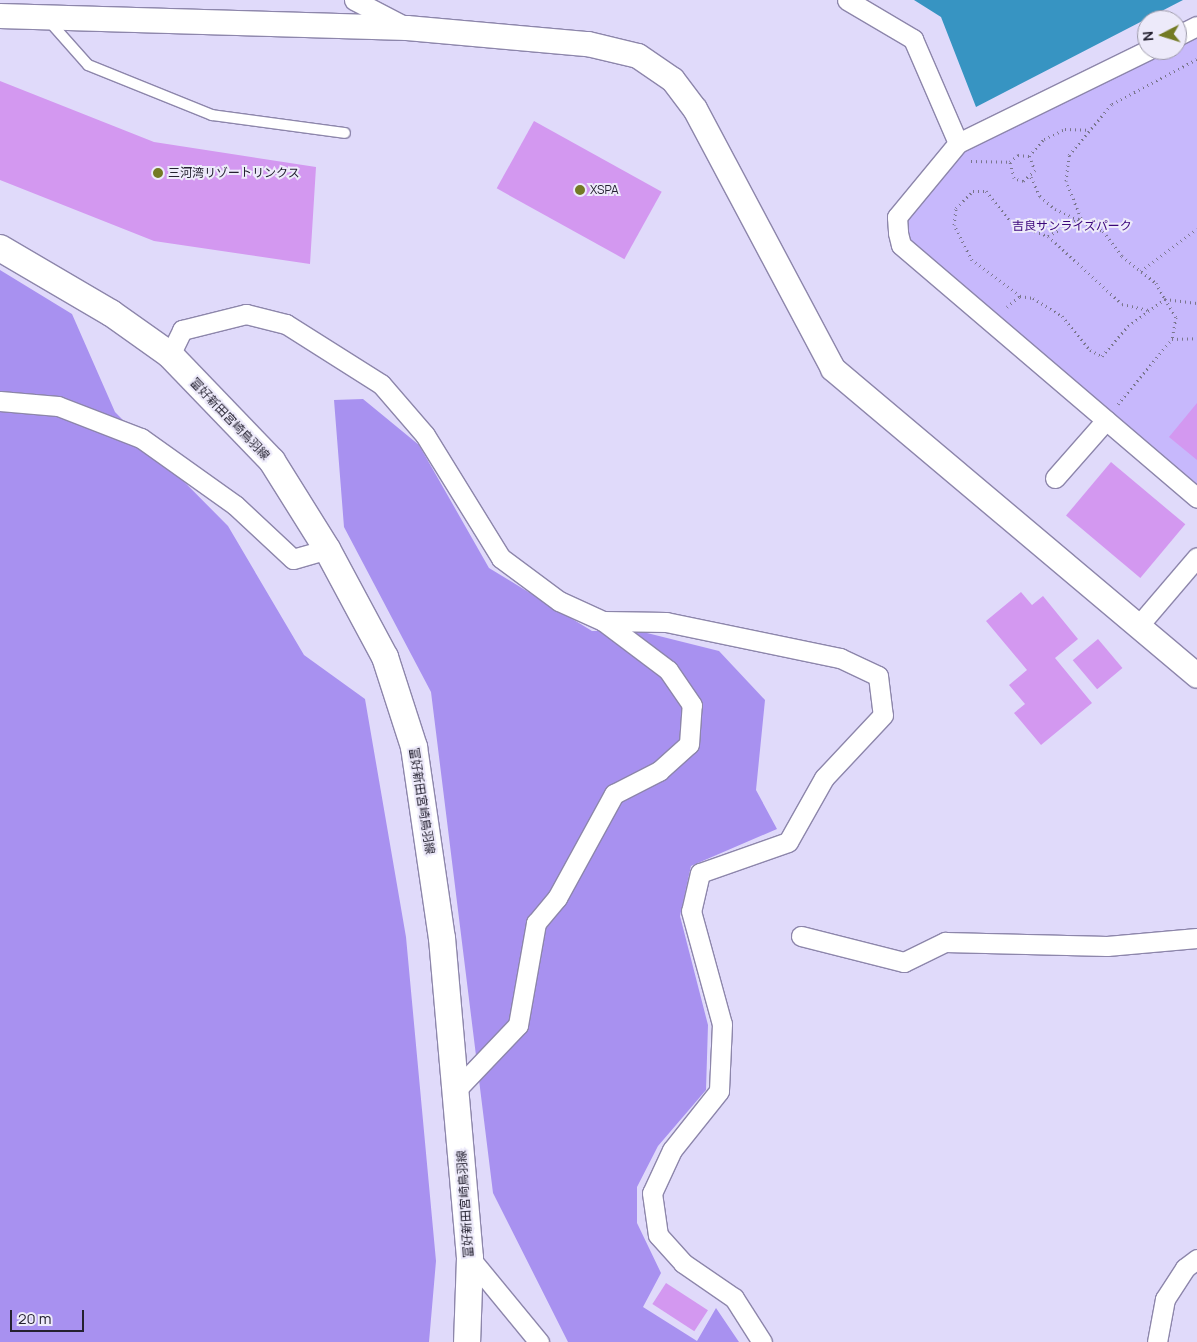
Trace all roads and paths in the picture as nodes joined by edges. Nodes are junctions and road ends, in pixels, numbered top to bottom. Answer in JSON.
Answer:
{"nodes":[{"id":1,"x":354,"y":0,"type":"edge"},
{"id":2,"x":847,"y":0,"type":"edge"},
{"id":3,"x":0,"y":16,"type":"edge"},
{"id":4,"x":49,"y":21,"type":"junction"},
{"id":5,"x":407,"y":28,"type":"junction"},
{"id":6,"x":1137,"y":55,"type":"edge"},
{"id":7,"x":1197,"y":59,"type":"edge"},
{"id":8,"x":1088,"y":130,"type":"junction"},
{"id":9,"x":345,"y":133,"type":"dead end"},
{"id":10,"x":958,"y":143,"type":"junction"},
{"id":11,"x":1029,"y":156,"type":"junction"},
{"id":12,"x":965,"y":161,"type":"dead end"},
{"id":13,"x":1010,"y":162,"type":"junction"},
{"id":14,"x":1031,"y":177,"type":"junction"},
{"id":15,"x":1081,"y":218,"type":"junction"},
{"id":16,"x":1197,"y":229,"type":"edge"},
{"id":17,"x":1048,"y":236,"type":"junction"},
{"id":18,"x":0,"y":248,"type":"edge"},
{"id":19,"x":1141,"y":271,"type":"junction"},
{"id":20,"x":1020,"y":296,"type":"junction"},
{"id":21,"x":1165,"y":298,"type":"junction"},
{"id":22,"x":1197,"y":303,"type":"edge"},
{"id":23,"x":1150,"y":310,"type":"junction"},
{"id":24,"x":1002,"y":312,"type":"dead end"},
{"id":25,"x":1197,"y":338,"type":"edge"},
{"id":26,"x":1172,"y":339,"type":"junction"},
{"id":27,"x":170,"y":355,"type":"junction"},
{"id":28,"x":0,"y":401,"type":"edge"},
{"id":29,"x":1110,"y":414,"type":"junction"},
{"id":30,"x":1055,"y":478,"type":"dead end"},
{"id":31,"x":1197,"y":498,"type":"edge"},
{"id":32,"x":328,"y":549,"type":"junction"},
{"id":33,"x":1197,"y":557,"type":"edge"},
{"id":34,"x":603,"y":621,"type":"junction"},
{"id":35,"x":1139,"y":625,"type":"junction"},
{"id":36,"x":1197,"y":675,"type":"edge"},
{"id":37,"x":802,"y":936,"type":"dead end"},
{"id":38,"x":1197,"y":938,"type":"edge"},
{"id":39,"x":456,"y":1090,"type":"junction"},
{"id":40,"x":470,"y":1258,"type":"junction"},
{"id":41,"x":1197,"y":1259,"type":"edge"},
{"id":42,"x":467,"y":1342,"type":"edge"},
{"id":43,"x":539,"y":1342,"type":"edge"},
{"id":44,"x":762,"y":1342,"type":"edge"},
{"id":45,"x":1158,"y":1342,"type":"edge"}],
"edges":[{"from":1,"to":5,"type":"street"},
{"from":2,"to":10,"type":"street"},
{"from":3,"to":4,"type":"street"},
{"from":4,"to":5,"type":"street"},
{"from":4,"to":9,"type":"lane"},
{"from":5,"to":35,"type":"street"},
{"from":6,"to":10,"type":"street"},
{"from":7,"to":8,"type":"path"},
{"from":8,"to":11,"type":"path"},
{"from":8,"to":15,"type":"path"},
{"from":10,"to":29,"type":"street"},
{"from":11,"to":13,"type":"path"},
{"from":11,"to":14,"type":"path"},
{"from":12,"to":13,"type":"path"},
{"from":13,"to":14,"type":"path"},
{"from":14,"to":15,"type":"path"},
{"from":15,"to":17,"type":"path"},
{"from":15,"to":19,"type":"path"},
{"from":16,"to":19,"type":"path"},
{"from":17,"to":20,"type":"path"},
{"from":17,"to":23,"type":"path"},
{"from":18,"to":27,"type":"main road","name":"富好新田宮崎鳥羽線"},
{"from":19,"to":21,"type":"path"},
{"from":20,"to":23,"type":"path"},
{"from":20,"to":24,"type":"path"},
{"from":21,"to":22,"type":"path"},
{"from":21,"to":23,"type":"path"},
{"from":21,"to":26,"type":"path"},
{"from":25,"to":26,"type":"path"},
{"from":26,"to":29,"type":"path"},
{"from":27,"to":32,"type":"main road","name":"富好新田宮崎鳥羽線"},
{"from":27,"to":34,"type":"street"},
{"from":28,"to":32,"type":"street"},
{"from":29,"to":30,"type":"street"},
{"from":29,"to":31,"type":"street"},
{"from":32,"to":39,"type":"main road","name":"富好新田宮崎鳥羽線"},
{"from":33,"to":35,"type":"street"},
{"from":34,"to":39,"type":"street"},
{"from":34,"to":44,"type":"street"},
{"from":35,"to":36,"type":"street"},
{"from":37,"to":38,"type":"street"},
{"from":39,"to":40,"type":"main road","name":"富好新田宮崎鳥羽線"},
{"from":40,"to":42,"type":"main road","name":"富好新田宮崎鳥羽線"},
{"from":40,"to":43,"type":"street"},
{"from":41,"to":45,"type":"street"}]}
